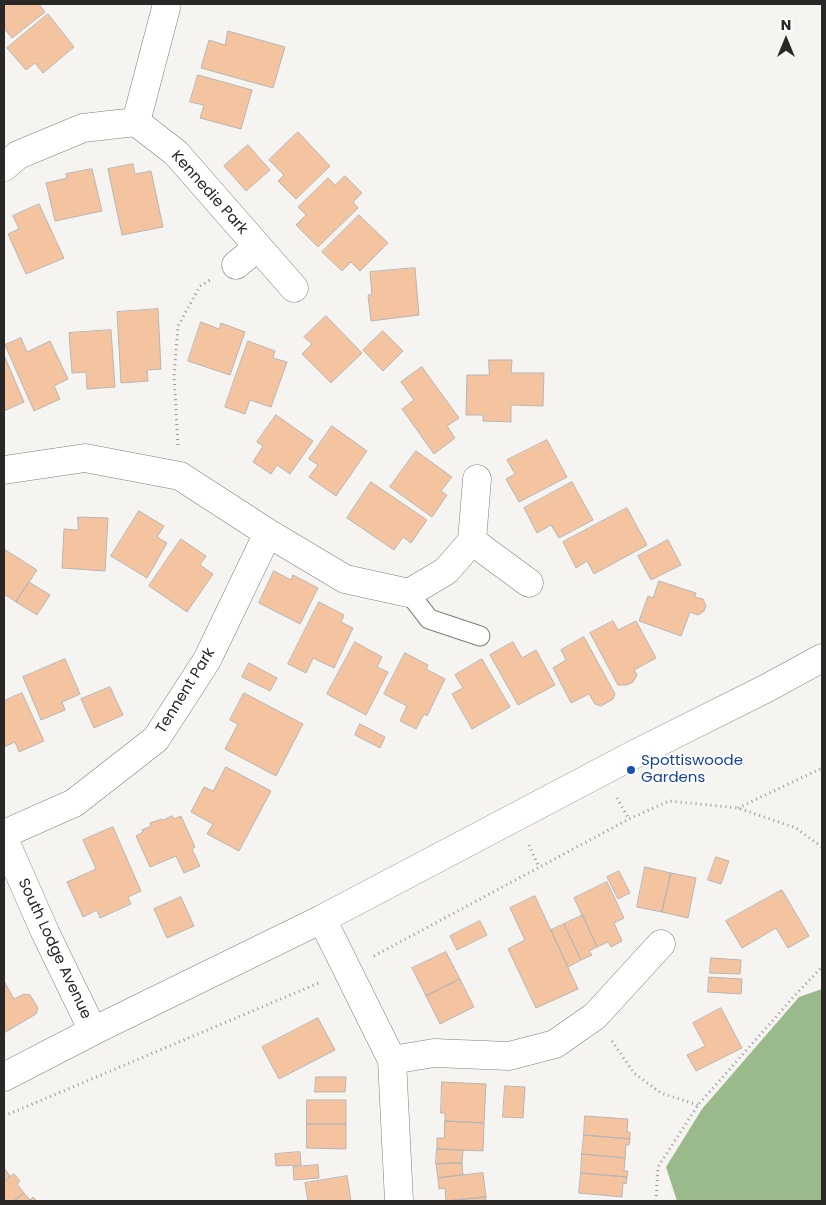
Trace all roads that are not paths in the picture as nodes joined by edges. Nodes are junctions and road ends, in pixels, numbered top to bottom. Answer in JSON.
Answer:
{"nodes":[{"id":1,"x":166,"y":8,"type":"dead end"},
{"id":2,"x":136,"y":122,"type":"junction"},
{"id":3,"x":4,"y":167,"type":"edge"},
{"id":4,"x":258,"y":247,"type":"junction"},
{"id":5,"x":236,"y":266,"type":"road end"},
{"id":6,"x":294,"y":288,"type":"dead end"},
{"id":7,"x":4,"y":470,"type":"edge"},
{"id":8,"x":477,"y":479,"type":"dead end"},
{"id":9,"x":268,"y":533,"type":"junction"},
{"id":10,"x":472,"y":541,"type":"junction"},
{"id":11,"x":529,"y":583,"type":"dead end"},
{"id":12,"x":409,"y":593,"type":"junction"},
{"id":13,"x":480,"y":636,"type":"dead end"},
{"id":14,"x":822,"y":658,"type":"edge"},
{"id":15,"x":4,"y":834,"type":"edge"},
{"id":16,"x":4,"y":839,"type":"edge"},
{"id":17,"x":322,"y":919,"type":"junction"},
{"id":18,"x":661,"y":944,"type":"dead end"},
{"id":19,"x":93,"y":1031,"type":"junction"},
{"id":20,"x":392,"y":1060,"type":"junction"},
{"id":21,"x":4,"y":1077,"type":"edge"},
{"id":22,"x":399,"y":1201,"type":"edge"}],
"edges":[{"from":1,"to":2,"type":"street"},
{"from":2,"to":3,"type":"street"},
{"from":2,"to":4,"type":"street","name":"Kennedie Park"},
{"from":4,"to":5,"type":"street","name":"Kennedie Park"},
{"from":4,"to":6,"type":"street","name":"Kennedie Park"},
{"from":7,"to":9,"type":"street"},
{"from":8,"to":10,"type":"street"},
{"from":9,"to":12,"type":"street"},
{"from":9,"to":15,"type":"street","name":"Tennent Park"},
{"from":10,"to":11,"type":"street"},
{"from":10,"to":12,"type":"street"},
{"from":12,"to":13,"type":"lane"},
{"from":14,"to":17,"type":"street"},
{"from":16,"to":19,"type":"street","name":"South Lodge Avenue"},
{"from":17,"to":19,"type":"street"},
{"from":17,"to":20,"type":"street"},
{"from":18,"to":20,"type":"street"},
{"from":19,"to":21,"type":"street"},
{"from":20,"to":22,"type":"street"}]}
